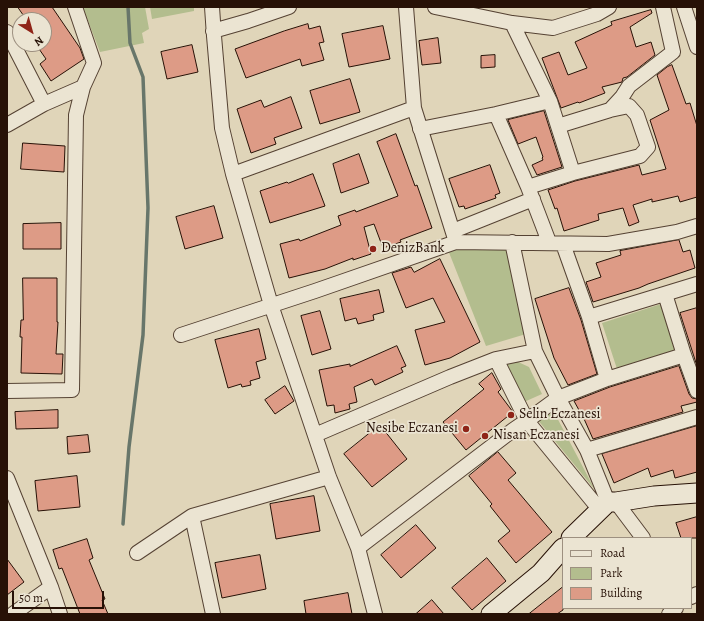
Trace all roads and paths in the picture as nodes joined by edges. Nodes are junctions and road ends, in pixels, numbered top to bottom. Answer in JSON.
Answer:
{"nodes":[{"id":1,"x":75,"y":7,"type":"edge"},
{"id":2,"x":212,"y":7,"type":"edge"},
{"id":3,"x":289,"y":7,"type":"edge"},
{"id":4,"x":406,"y":7,"type":"edge"},
{"id":5,"x":435,"y":7,"type":"edge"},
{"id":6,"x":609,"y":7,"type":"edge"},
{"id":7,"x":663,"y":7,"type":"edge"},
{"id":8,"x":684,"y":7,"type":"edge"},
{"id":9,"x":512,"y":23,"type":"junction"},
{"id":10,"x":213,"y":31,"type":"junction"},
{"id":11,"x":7,"y":32,"type":"edge"},
{"id":12,"x":697,"y":47,"type":"edge"},
{"id":13,"x":83,"y":87,"type":"junction"},
{"id":14,"x":550,"y":101,"type":"junction"},
{"id":15,"x":44,"y":104,"type":"junction"},
{"id":16,"x":414,"y":108,"type":"junction"},
{"id":17,"x":610,"y":110,"type":"junction"},
{"id":18,"x":496,"y":114,"type":"junction"},
{"id":19,"x":7,"y":125,"type":"edge"},
{"id":20,"x":558,"y":126,"type":"junction"},
{"id":21,"x":420,"y":129,"type":"junction"},
{"id":22,"x":573,"y":173,"type":"junction"},
{"id":23,"x":233,"y":174,"type":"junction"},
{"id":24,"x":530,"y":193,"type":"junction"},
{"id":25,"x":697,"y":226,"type":"edge"},
{"id":26,"x":455,"y":236,"type":"junction"},
{"id":27,"x":512,"y":242,"type":"junction"},
{"id":28,"x":556,"y":243,"type":"junction"},
{"id":29,"x":697,"y":284,"type":"edge"},
{"id":30,"x":665,"y":294,"type":"junction"},
{"id":31,"x":271,"y":305,"type":"junction"},
{"id":32,"x":589,"y":317,"type":"junction"},
{"id":33,"x":181,"y":335,"type":"dead end"},
{"id":34,"x":536,"y":351,"type":"junction"},
{"id":35,"x":684,"y":355,"type":"junction"},
{"id":36,"x":496,"y":359,"type":"junction"},
{"id":37,"x":607,"y":379,"type":"junction"},
{"id":38,"x":7,"y":391,"type":"edge"},
{"id":39,"x":697,"y":391,"type":"edge"},
{"id":40,"x":558,"y":398,"type":"junction"},
{"id":41,"x":697,"y":417,"type":"edge"},
{"id":42,"x":527,"y":421,"type":"junction"},
{"id":43,"x":314,"y":435,"type":"junction"},
{"id":44,"x":587,"y":450,"type":"junction"},
{"id":45,"x":329,"y":477,"type":"junction"},
{"id":46,"x":7,"y":478,"type":"edge"},
{"id":47,"x":697,"y":493,"type":"edge"},
{"id":48,"x":608,"y":505,"type":"junction"},
{"id":49,"x":192,"y":516,"type":"junction"},
{"id":50,"x":573,"y":537,"type":"edge"},
{"id":51,"x":642,"y":537,"type":"edge"},
{"id":52,"x":358,"y":548,"type":"junction"},
{"id":53,"x":562,"y":549,"type":"edge"},
{"id":54,"x":137,"y":553,"type":"dead end"},
{"id":55,"x":51,"y":587,"type":"junction"},
{"id":56,"x":501,"y":611,"type":"edge"},
{"id":57,"x":13,"y":614,"type":"edge"},
{"id":58,"x":60,"y":614,"type":"edge"},
{"id":59,"x":213,"y":614,"type":"edge"},
{"id":60,"x":375,"y":614,"type":"edge"}],
"edges":[{"from":1,"to":13,"type":"street"},
{"from":2,"to":10,"type":"street"},
{"from":3,"to":10,"type":"street"},
{"from":4,"to":16,"type":"street"},
{"from":5,"to":9,"type":"street"},
{"from":6,"to":9,"type":"street"},
{"from":7,"to":17,"type":"street"},
{"from":8,"to":12,"type":"street"},
{"from":9,"to":14,"type":"street"},
{"from":10,"to":23,"type":"street"},
{"from":11,"to":15,"type":"street"},
{"from":13,"to":15,"type":"street"},
{"from":13,"to":38,"type":"street"},
{"from":14,"to":18,"type":"street"},
{"from":14,"to":20,"type":"street"},
{"from":15,"to":19,"type":"street"},
{"from":16,"to":21,"type":"street"},
{"from":16,"to":23,"type":"street"},
{"from":17,"to":20,"type":"street"},
{"from":17,"to":22,"type":"street"},
{"from":18,"to":21,"type":"street"},
{"from":18,"to":24,"type":"street"},
{"from":20,"to":22,"type":"street"},
{"from":21,"to":26,"type":"street"},
{"from":22,"to":24,"type":"street"},
{"from":23,"to":31,"type":"street"},
{"from":24,"to":26,"type":"street"},
{"from":24,"to":28,"type":"street"},
{"from":25,"to":28,"type":"street"},
{"from":26,"to":27,"type":"street"},
{"from":26,"to":31,"type":"street"},
{"from":27,"to":28,"type":"street"},
{"from":27,"to":34,"type":"street"},
{"from":28,"to":32,"type":"street"},
{"from":29,"to":30,"type":"street"},
{"from":30,"to":32,"type":"street"},
{"from":30,"to":35,"type":"street"},
{"from":31,"to":33,"type":"street"},
{"from":31,"to":43,"type":"street"},
{"from":32,"to":37,"type":"street"},
{"from":34,"to":36,"type":"street"},
{"from":34,"to":40,"type":"street"},
{"from":35,"to":37,"type":"street"},
{"from":35,"to":39,"type":"street"},
{"from":36,"to":42,"type":"street"},
{"from":36,"to":43,"type":"street"},
{"from":37,"to":40,"type":"street"},
{"from":40,"to":42,"type":"street"},
{"from":40,"to":44,"type":"street"},
{"from":41,"to":44,"type":"street"},
{"from":42,"to":48,"type":"street"},
{"from":42,"to":52,"type":"street"},
{"from":43,"to":45,"type":"street"},
{"from":44,"to":48,"type":"street"},
{"from":45,"to":49,"type":"street"},
{"from":45,"to":52,"type":"street"},
{"from":46,"to":55,"type":"street"},
{"from":47,"to":48,"type":"street"},
{"from":48,"to":50,"type":"street"},
{"from":48,"to":51,"type":"street"},
{"from":49,"to":54,"type":"street"},
{"from":49,"to":59,"type":"street"},
{"from":52,"to":60,"type":"street"},
{"from":53,"to":56,"type":"street"},
{"from":55,"to":57,"type":"street"},
{"from":55,"to":58,"type":"street"}]}
